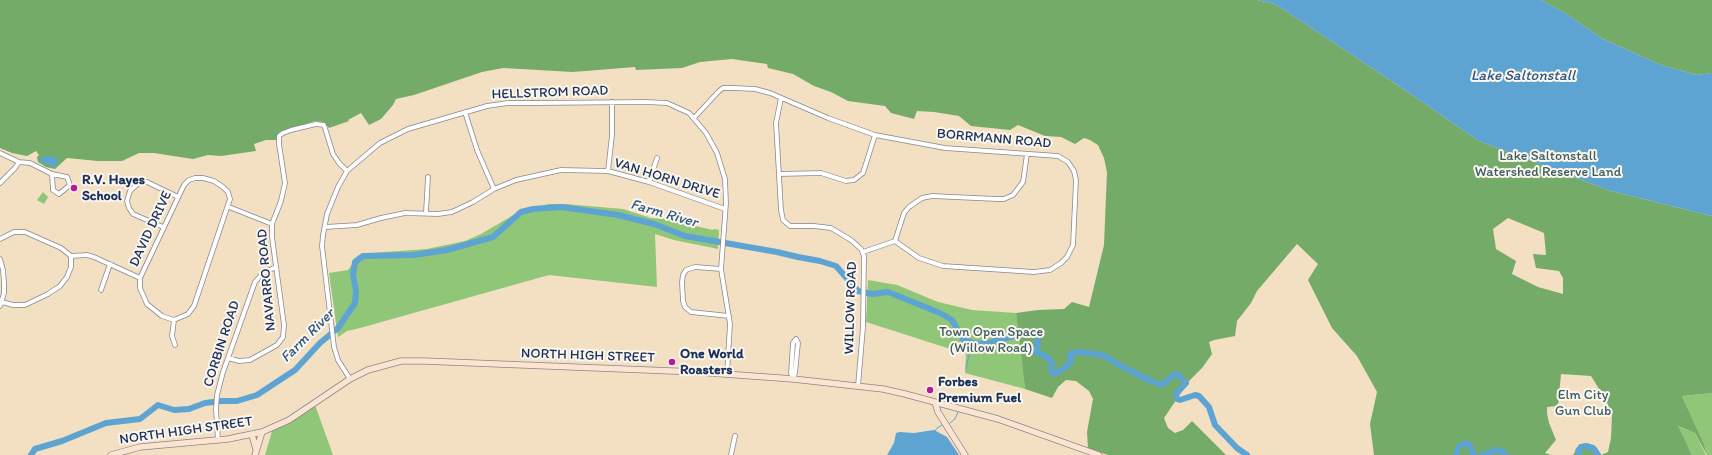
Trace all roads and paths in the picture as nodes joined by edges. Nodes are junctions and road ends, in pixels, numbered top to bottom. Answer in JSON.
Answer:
{"nodes":[{"id":1,"x":781,"y":98,"type":"junction"},
{"id":2,"x":612,"y":102,"type":"junction"},
{"id":3,"x":465,"y":112,"type":"junction"},
{"id":4,"x":694,"y":118,"type":"junction"},
{"id":5,"x":875,"y":135,"type":"junction"},
{"id":6,"x":0,"y":153,"type":"edge"},
{"id":7,"x":1027,"y":154,"type":"junction"},
{"id":8,"x":657,"y":158,"type":"dead end"},
{"id":9,"x":19,"y":162,"type":"junction"},
{"id":10,"x":347,"y":171,"type":"junction"},
{"id":11,"x":608,"y":171,"type":"junction"},
{"id":12,"x":52,"y":174,"type":"junction"},
{"id":13,"x":779,"y":174,"type":"junction"},
{"id":14,"x":428,"y":177,"type":"dead end"},
{"id":15,"x":649,"y":182,"type":"junction"},
{"id":16,"x":0,"y":183,"type":"edge"},
{"id":17,"x":494,"y":189,"type":"junction"},
{"id":18,"x":178,"y":197,"type":"junction"},
{"id":19,"x":229,"y":206,"type":"junction"},
{"id":20,"x":725,"y":209,"type":"junction"},
{"id":21,"x":426,"y":212,"type":"junction"},
{"id":22,"x":272,"y":224,"type":"junction"},
{"id":23,"x":163,"y":227,"type":"junction"},
{"id":24,"x":325,"y":227,"type":"junction"},
{"id":25,"x":0,"y":239,"type":"edge"},
{"id":26,"x":894,"y":240,"type":"junction"},
{"id":27,"x":863,"y":252,"type":"junction"},
{"id":28,"x":71,"y":256,"type":"junction"},
{"id":29,"x":0,"y":259,"type":"edge"},
{"id":30,"x":110,"y":264,"type":"junction"},
{"id":31,"x":276,"y":267,"type":"junction"},
{"id":32,"x":721,"y":269,"type":"junction"},
{"id":33,"x":140,"y":278,"type":"junction"},
{"id":34,"x":101,"y":290,"type":"dead end"},
{"id":35,"x":1,"y":304,"type":"edge"},
{"id":36,"x":729,"y":316,"type":"junction"},
{"id":37,"x":174,"y":320,"type":"junction"},
{"id":38,"x":175,"y":345,"type":"dead end"},
{"id":39,"x":228,"y":358,"type":"junction"},
{"id":40,"x":727,"y":374,"type":"junction"},
{"id":41,"x":350,"y":379,"type":"junction"},
{"id":42,"x":793,"y":379,"type":"junction"},
{"id":43,"x":858,"y":386,"type":"junction"},
{"id":44,"x":935,"y":402,"type":"junction"},
{"id":45,"x":262,"y":432,"type":"junction"},
{"id":46,"x":252,"y":435,"type":"junction"},
{"id":47,"x":736,"y":436,"type":"dead end"},
{"id":48,"x":218,"y":440,"type":"junction"},
{"id":49,"x":256,"y":452,"type":"edge"},
{"id":50,"x":110,"y":455,"type":"edge"},
{"id":51,"x":731,"y":455,"type":"edge"},
{"id":52,"x":965,"y":455,"type":"edge"},
{"id":53,"x":1099,"y":455,"type":"edge"}],
"edges":[{"from":1,"to":4,"type":"street","name":"BORRMANN ROAD"},
{"from":1,"to":5,"type":"street","name":"BORRMANN ROAD"},
{"from":1,"to":13,"type":"street","name":"WILLOW ROAD"},
{"from":2,"to":3,"type":"street","name":"HELLSTROM ROAD"},
{"from":2,"to":4,"type":"street","name":"HELLSTROM ROAD"},
{"from":2,"to":11,"type":"street"},
{"from":3,"to":10,"type":"street","name":"HELLSTROM ROAD"},
{"from":3,"to":17,"type":"street"},
{"from":4,"to":20,"type":"street","name":"HELLSTROM ROAD"},
{"from":5,"to":7,"type":"street","name":"BORRMANN ROAD"},
{"from":5,"to":13,"type":"street"},
{"from":6,"to":9,"type":"street"},
{"from":7,"to":26,"type":"street"},
{"from":7,"to":26,"type":"street","name":"BORRMANN ROAD"},
{"from":8,"to":15,"type":"street"},
{"from":9,"to":12,"type":"street"},
{"from":9,"to":16,"type":"street"},
{"from":10,"to":22,"type":"street","name":"NAVARRO ROAD"},
{"from":10,"to":24,"type":"street","name":"HELLSTROM ROAD"},
{"from":11,"to":15,"type":"street","name":"VAN HORN DRIVE"},
{"from":11,"to":17,"type":"street","name":"VAN HORN DRIVE"},
{"from":12,"to":12,"type":"street"},
{"from":13,"to":27,"type":"street","name":"WILLOW ROAD"},
{"from":14,"to":21,"type":"street"},
{"from":15,"to":20,"type":"street","name":"VAN HORN DRIVE"},
{"from":17,"to":21,"type":"street","name":"VAN HORN DRIVE"},
{"from":18,"to":19,"type":"street","name":"DAVID DRIVE"},
{"from":18,"to":23,"type":"street","name":"DAVID DRIVE"},
{"from":18,"to":23,"type":"street"},
{"from":19,"to":22,"type":"street"},
{"from":19,"to":37,"type":"street"},
{"from":20,"to":32,"type":"street","name":"HELLSTROM ROAD"},
{"from":21,"to":24,"type":"street","name":"VAN HORN DRIVE"},
{"from":22,"to":31,"type":"street","name":"NAVARRO ROAD"},
{"from":23,"to":33,"type":"street","name":"DAVID DRIVE"},
{"from":24,"to":41,"type":"street","name":"HELLSTROM ROAD"},
{"from":25,"to":28,"type":"street"},
{"from":26,"to":27,"type":"street"},
{"from":27,"to":43,"type":"street","name":"WILLOW ROAD"},
{"from":28,"to":30,"type":"street"},
{"from":28,"to":35,"type":"street"},
{"from":29,"to":35,"type":"street"},
{"from":30,"to":33,"type":"street"},
{"from":30,"to":34,"type":"street"},
{"from":31,"to":39,"type":"street","name":"CORBIN ROAD"},
{"from":31,"to":39,"type":"street","name":"NAVARRO ROAD"},
{"from":32,"to":36,"type":"street","name":"HELLSTROM ROAD"},
{"from":32,"to":36,"type":"street"},
{"from":33,"to":37,"type":"street","name":"DAVID DRIVE"},
{"from":36,"to":40,"type":"street","name":"HELLSTROM ROAD"},
{"from":37,"to":38,"type":"street"},
{"from":39,"to":48,"type":"street","name":"CORBIN ROAD"},
{"from":40,"to":41,"type":"main road","name":"NORTH HIGH STREET"},
{"from":40,"to":42,"type":"main road","name":"NORTH HIGH STREET"},
{"from":41,"to":45,"type":"main road","name":"NORTH HIGH STREET"},
{"from":42,"to":42,"type":"street"},
{"from":42,"to":43,"type":"main road","name":"NORTH HIGH STREET"},
{"from":43,"to":44,"type":"main road","name":"NORTH HIGH STREET"},
{"from":44,"to":52,"type":"main road"},
{"from":44,"to":53,"type":"main road","name":"NORTH HIGH STREET"},
{"from":45,"to":46,"type":"main road","name":"NORTH HIGH STREET"},
{"from":45,"to":49,"type":"main road"},
{"from":46,"to":48,"type":"main road","name":"NORTH HIGH STREET"},
{"from":46,"to":49,"type":"main road"},
{"from":47,"to":51,"type":"street"},
{"from":48,"to":50,"type":"main road","name":"NORTH HIGH STREET"}]}
